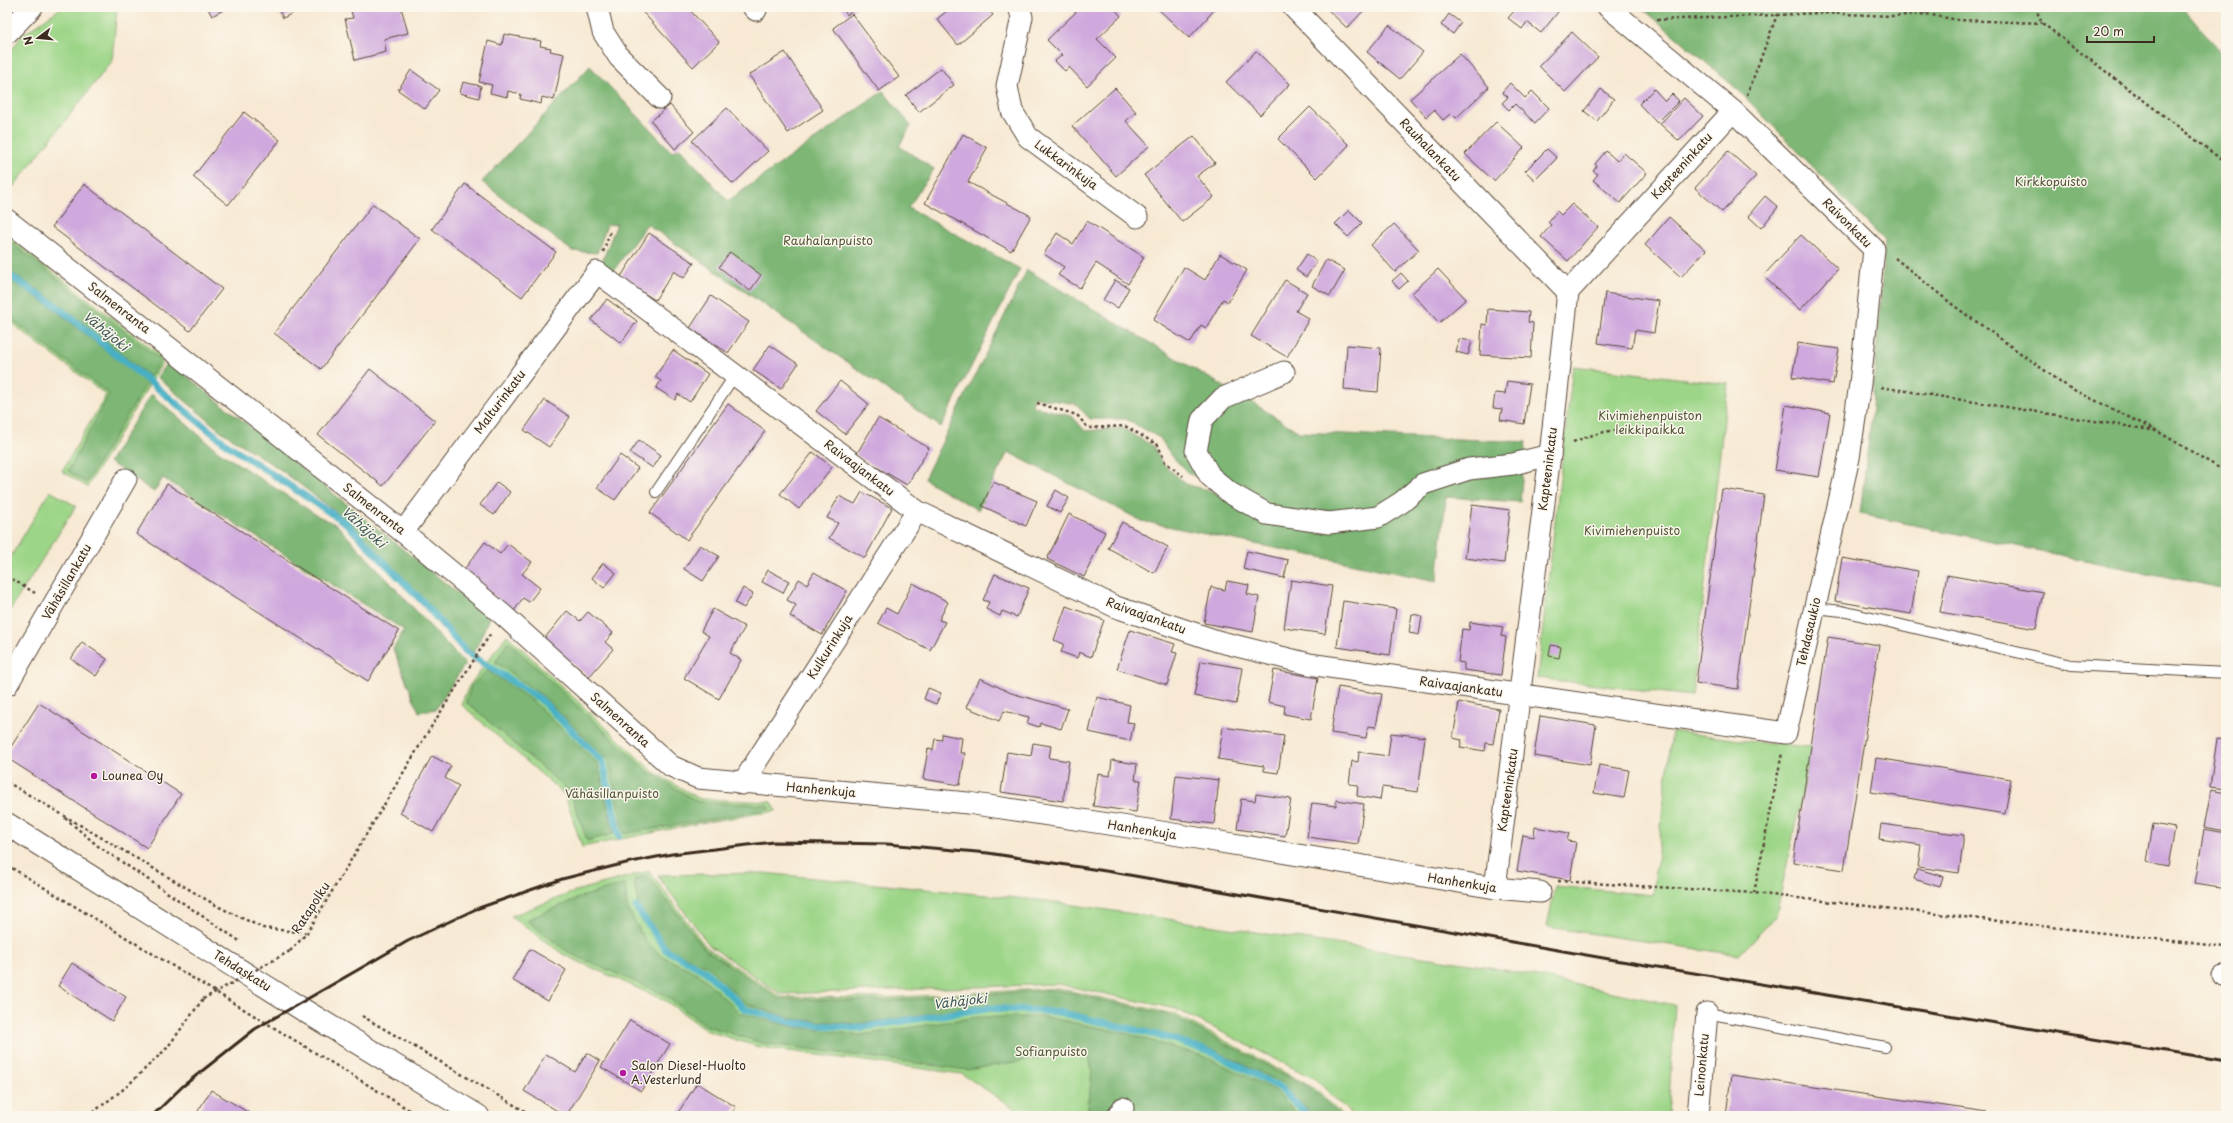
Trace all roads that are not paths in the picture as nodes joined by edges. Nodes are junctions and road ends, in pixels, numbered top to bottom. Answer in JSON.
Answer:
{"nodes":[{"id":1,"x":32,"y":7,"type":"edge"},
{"id":2,"x":597,"y":7,"type":"edge"},
{"id":3,"x":1019,"y":7,"type":"edge"},
{"id":4,"x":1293,"y":7,"type":"edge"},
{"id":5,"x":1608,"y":7,"type":"edge"},
{"id":6,"x":7,"y":33,"type":"edge"},
{"id":7,"x":660,"y":98,"type":"dead end"},
{"id":8,"x":1733,"y":111,"type":"junction"},
{"id":9,"x":1137,"y":217,"type":"dead end"},
{"id":10,"x":7,"y":220,"type":"edge"},
{"id":11,"x":597,"y":272,"type":"joint"},
{"id":12,"x":1568,"y":292,"type":"junction"},
{"id":13,"x":1284,"y":372,"type":"dead end"},
{"id":14,"x":735,"y":375,"type":"junction"},
{"id":15,"x":1550,"y":455,"type":"junction"},
{"id":16,"x":126,"y":479,"type":"dead end"},
{"id":17,"x":656,"y":492,"type":"dead end"},
{"id":18,"x":917,"y":510,"type":"junction"},
{"id":19,"x":1832,"y":531,"type":"joint"},
{"id":20,"x":403,"y":532,"type":"junction"},
{"id":21,"x":1815,"y":608,"type":"junction"},
{"id":22,"x":2226,"y":673,"type":"edge"},
{"id":23,"x":7,"y":685,"type":"edge"},
{"id":24,"x":1521,"y":696,"type":"junction"},
{"id":25,"x":1786,"y":733,"type":"joint"},
{"id":26,"x":742,"y":784,"type":"junction"},
{"id":27,"x":7,"y":824,"type":"edge"},
{"id":28,"x":1546,"y":886,"type":"road end"},
{"id":29,"x":1495,"y":888,"type":"junction"},
{"id":30,"x":1707,"y":1013,"type":"joint"},
{"id":31,"x":1885,"y":1047,"type":"dead end"},
{"id":32,"x":478,"y":1116,"type":"edge"},
{"id":33,"x":1698,"y":1116,"type":"edge"}],
"edges":[{"from":1,"to":6,"type":"street"},
{"from":2,"to":7,"type":"street"},
{"from":3,"to":9,"type":"street","name":"Lukkarinkuja"},
{"from":4,"to":12,"type":"street","name":"Rauhalankatu"},
{"from":5,"to":8,"type":"street","name":"Raivonkatu"},
{"from":8,"to":12,"type":"street","name":"Kapteeninkatu"},
{"from":8,"to":19,"type":"street","name":"Raivonkatu"},
{"from":10,"to":20,"type":"street","name":"Salmenranta"},
{"from":11,"to":14,"type":"street","name":"Raivaajankatu"},
{"from":11,"to":20,"type":"street","name":"Malturinkatu"},
{"from":12,"to":15,"type":"street","name":"Kapteeninkatu"},
{"from":13,"to":15,"type":"street"},
{"from":14,"to":17,"type":"lane"},
{"from":14,"to":18,"type":"street","name":"Raivaajankatu"},
{"from":15,"to":24,"type":"street","name":"Kapteeninkatu"},
{"from":16,"to":23,"type":"street","name":"Vähäsillankatu"},
{"from":18,"to":24,"type":"street","name":"Raivaajankatu"},
{"from":18,"to":26,"type":"street","name":"Kulkurinkuja"},
{"from":19,"to":21,"type":"street","name":"Tehdasaukio"},
{"from":20,"to":26,"type":"street","name":"Salmenranta"},
{"from":21,"to":22,"type":"lane"},
{"from":21,"to":25,"type":"street","name":"Tehdasaukio"},
{"from":24,"to":25,"type":"street","name":"Raivaajankatu"},
{"from":24,"to":29,"type":"street","name":"Kapteeninkatu"},
{"from":26,"to":29,"type":"street","name":"Hanhenkuja"},
{"from":27,"to":32,"type":"street","name":"Tehdaskatu"},
{"from":28,"to":29,"type":"street","name":"Hanhenkuja"},
{"from":30,"to":31,"type":"lane"},
{"from":30,"to":33,"type":"street","name":"Leinonkatu"}]}
